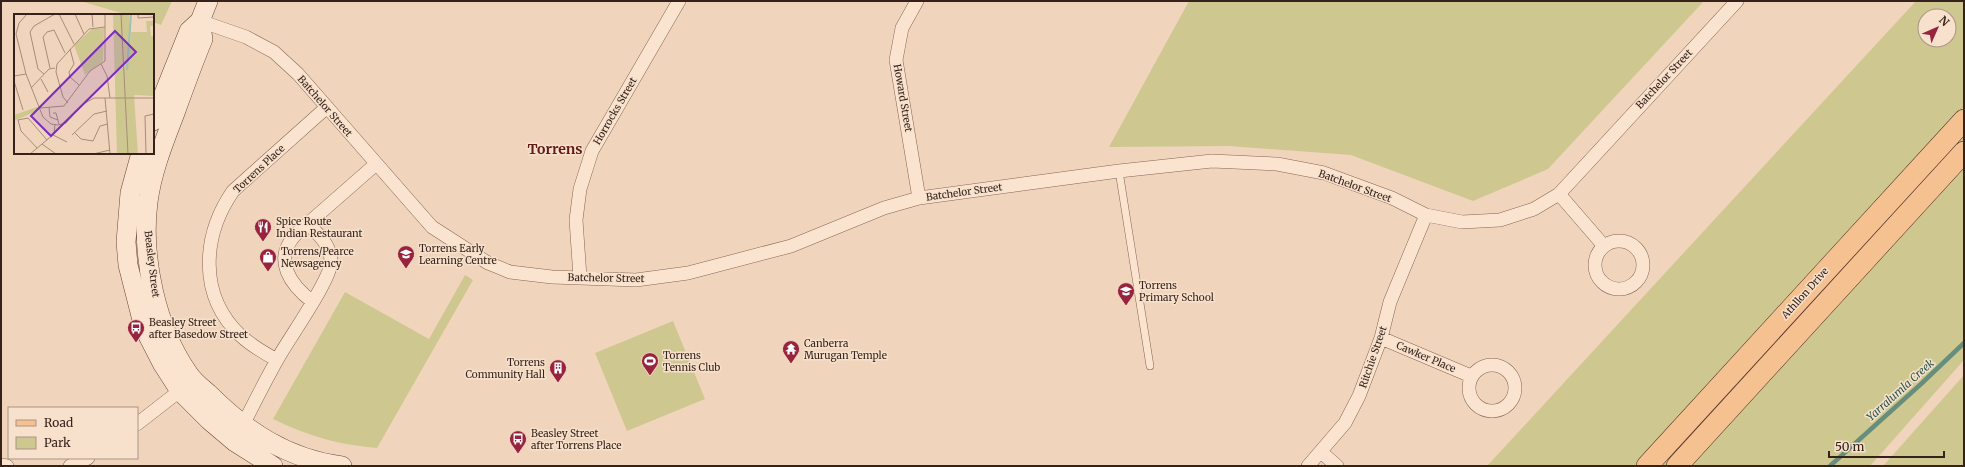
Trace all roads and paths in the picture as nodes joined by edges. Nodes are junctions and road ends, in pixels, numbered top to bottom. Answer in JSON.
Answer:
{"nodes":[{"id":1,"x":208,"y":1,"type":"edge"},
{"id":2,"x":679,"y":1,"type":"edge"},
{"id":3,"x":917,"y":1,"type":"edge"},
{"id":4,"x":1737,"y":1,"type":"edge"},
{"id":5,"x":200,"y":21,"type":"junction"},
{"id":6,"x":327,"y":107,"type":"junction"},
{"id":7,"x":154,"y":119,"type":"edge"},
{"id":8,"x":1964,"y":120,"type":"edge"},
{"id":9,"x":1964,"y":152,"type":"edge"},
{"id":10,"x":141,"y":154,"type":"edge"},
{"id":11,"x":376,"y":164,"type":"junction"},
{"id":12,"x":1119,"y":171,"type":"junction"},
{"id":13,"x":1559,"y":194,"type":"junction"},
{"id":14,"x":919,"y":198,"type":"junction"},
{"id":15,"x":1426,"y":215,"type":"junction"},
{"id":16,"x":308,"y":224,"type":"junction"},
{"id":17,"x":1604,"y":246,"type":"dead end"},
{"id":18,"x":580,"y":277,"type":"junction"},
{"id":19,"x":312,"y":302,"type":"junction"},
{"id":20,"x":1381,"y":338,"type":"junction"},
{"id":21,"x":277,"y":360,"type":"junction"},
{"id":22,"x":1150,"y":366,"type":"dead end"},
{"id":23,"x":1471,"y":376,"type":"dead end"},
{"id":24,"x":187,"y":385,"type":"junction"},
{"id":25,"x":138,"y":423,"type":"edge"},
{"id":26,"x":239,"y":434,"type":"junction"},
{"id":27,"x":1321,"y":452,"type":"junction"},
{"id":28,"x":86,"y":459,"type":"edge"},
{"id":29,"x":1,"y":466,"type":"edge"},
{"id":30,"x":7,"y":466,"type":"edge"},
{"id":31,"x":70,"y":466,"type":"edge"},
{"id":32,"x":273,"y":466,"type":"edge"},
{"id":33,"x":342,"y":466,"type":"edge"},
{"id":34,"x":1308,"y":466,"type":"edge"},
{"id":35,"x":1337,"y":466,"type":"edge"},
{"id":36,"x":1647,"y":466,"type":"edge"},
{"id":37,"x":1677,"y":466,"type":"edge"}],
"edges":[{"from":1,"to":5,"type":"main road","name":"Beasley Street"},
{"from":2,"to":18,"type":"street","name":"Horrocks Street"},
{"from":3,"to":14,"type":"street","name":"Howard Street"},
{"from":4,"to":13,"type":"street","name":"Batchelor Street"},
{"from":5,"to":6,"type":"street","name":"Batchelor Street"},
{"from":5,"to":7,"type":"main road","name":"Beasley Street"},
{"from":5,"to":24,"type":"main road","name":"Beasley Street"},
{"from":6,"to":11,"type":"street","name":"Batchelor Street"},
{"from":6,"to":21,"type":"street","name":"Torrens Place"},
{"from":8,"to":36,"type":"main road","name":"Athllon Drive"},
{"from":9,"to":37,"type":"main road"},
{"from":10,"to":24,"type":"main road","name":"Beasley Street"},
{"from":11,"to":16,"type":"street"},
{"from":11,"to":18,"type":"street","name":"Batchelor Street"},
{"from":12,"to":14,"type":"street","name":"Batchelor Street"},
{"from":12,"to":15,"type":"street","name":"Batchelor Street"},
{"from":12,"to":22,"type":"lane"},
{"from":13,"to":15,"type":"street","name":"Batchelor Street"},
{"from":13,"to":17,"type":"street"},
{"from":14,"to":18,"type":"street","name":"Batchelor Street"},
{"from":15,"to":20,"type":"street","name":"Ritchie Street"},
{"from":16,"to":19,"type":"street"},
{"from":16,"to":19,"type":"street"},
{"from":19,"to":21,"type":"street"},
{"from":20,"to":23,"type":"street","name":"Cawker Place"},
{"from":20,"to":27,"type":"street","name":"Ritchie Street"},
{"from":21,"to":26,"type":"street"},
{"from":24,"to":25,"type":"street"},
{"from":24,"to":26,"type":"main road","name":"Beasley Street"},
{"from":26,"to":32,"type":"main road","name":"Beasley Street"},
{"from":26,"to":33,"type":"main road","name":"Beasley Street"},
{"from":27,"to":34,"type":"street","name":"Ritchie Street"},
{"from":27,"to":35,"type":"street"},
{"from":28,"to":31,"type":"street"},
{"from":29,"to":30,"type":"street"}]}
